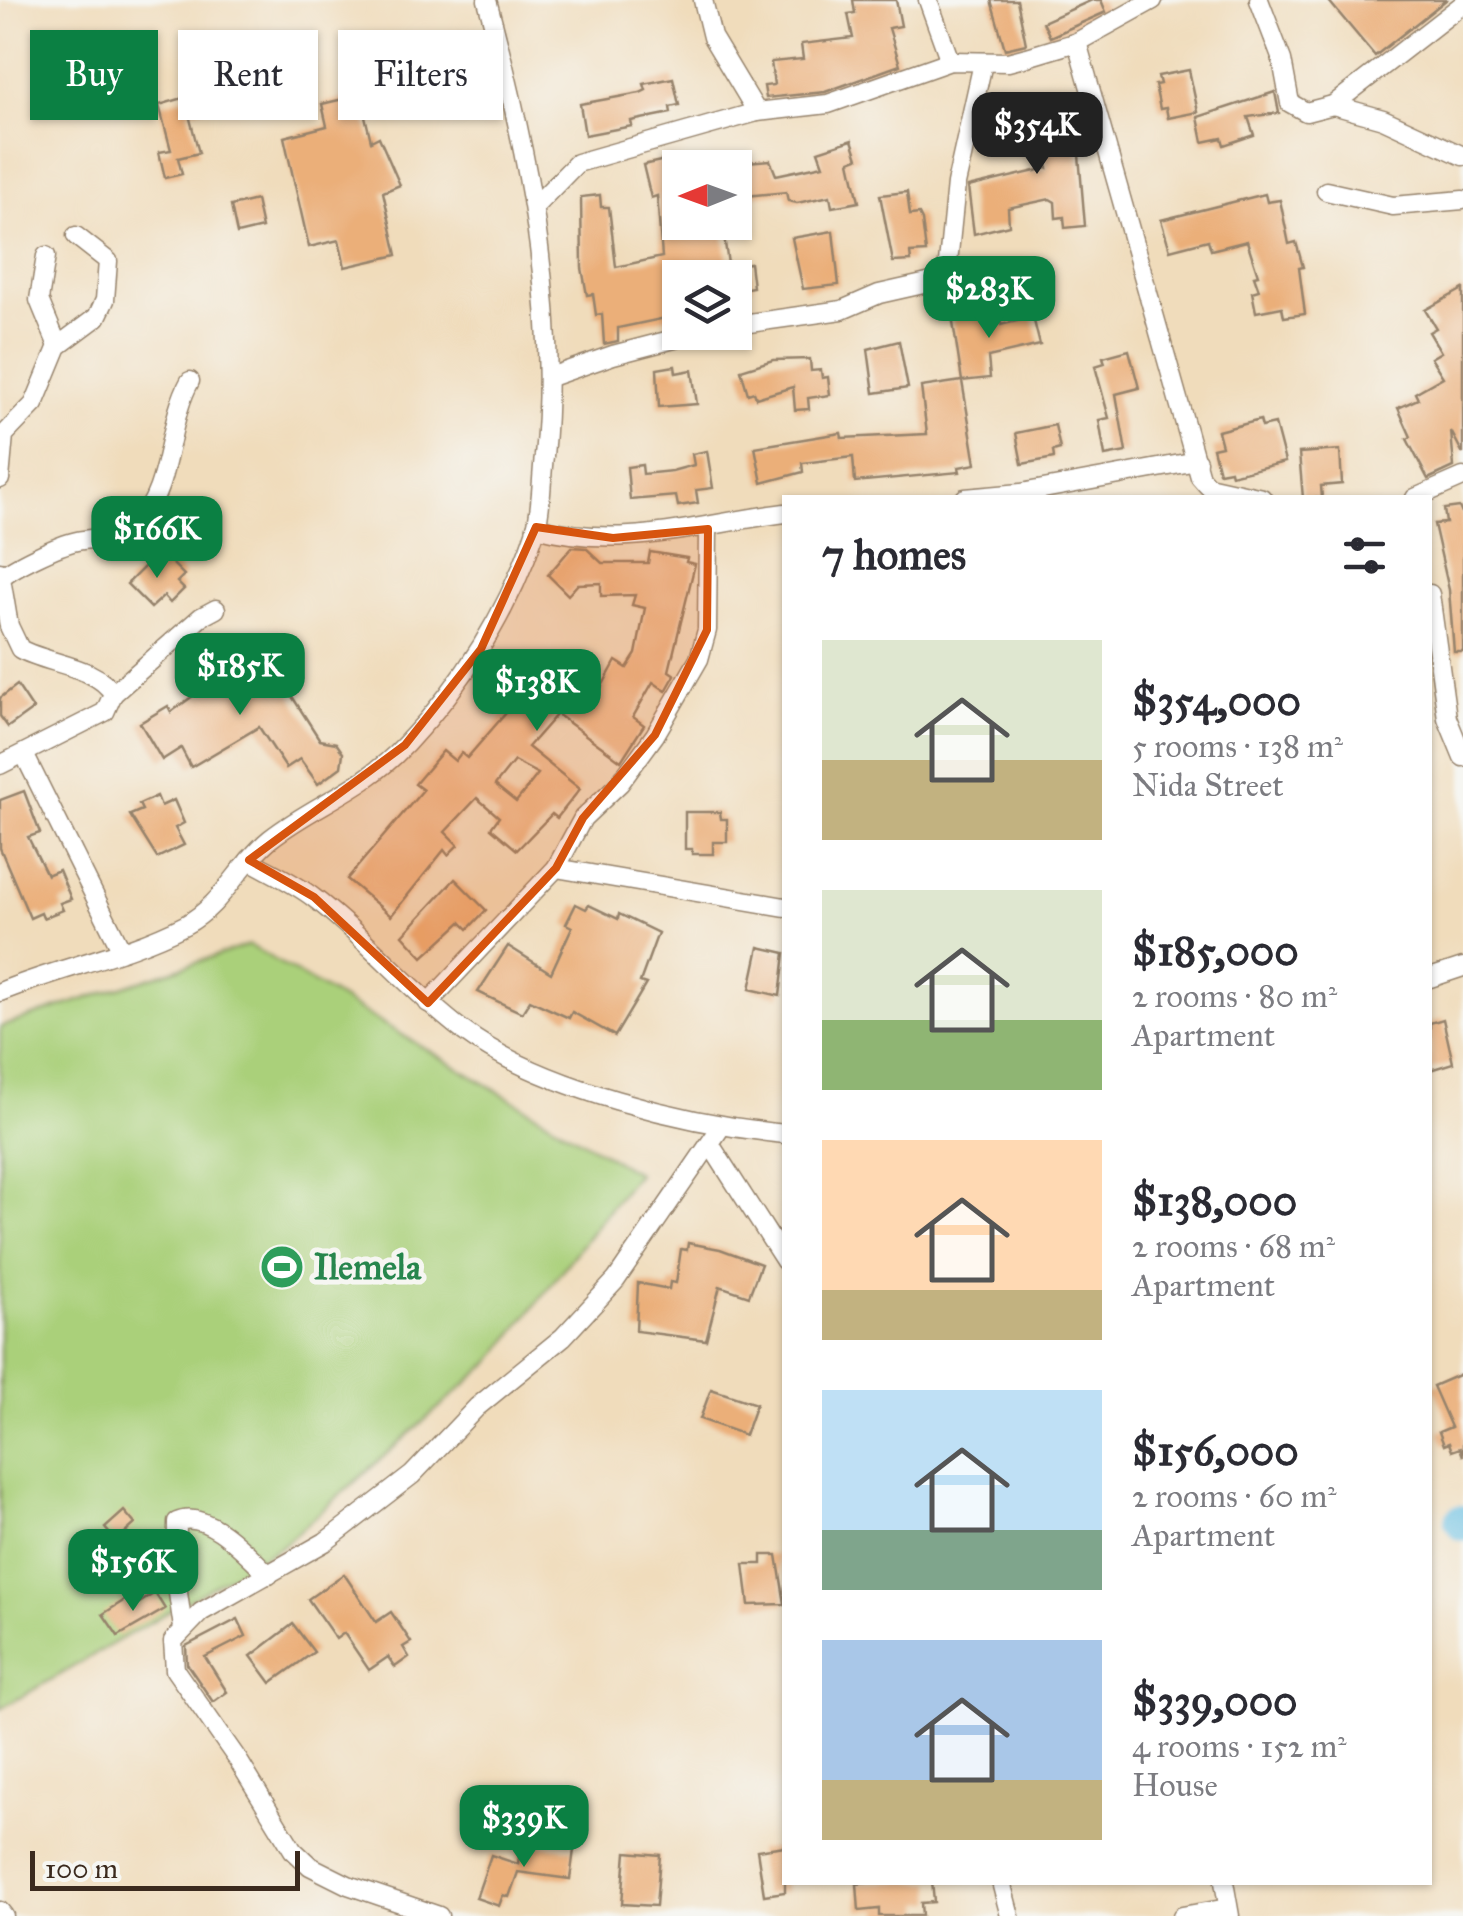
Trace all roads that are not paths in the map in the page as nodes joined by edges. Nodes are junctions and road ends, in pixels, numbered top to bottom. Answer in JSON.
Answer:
{"nodes":[{"id":1,"x":487,"y":0,"type":"edge"},
{"id":2,"x":704,"y":0,"type":"edge"},
{"id":3,"x":928,"y":0,"type":"edge"},
{"id":4,"x":1153,"y":0,"type":"edge"},
{"id":5,"x":1260,"y":0,"type":"edge"},
{"id":6,"x":1463,"y":4,"type":"edge"},
{"id":7,"x":1077,"y":42,"type":"junction"},
{"id":8,"x":950,"y":62,"type":"junction"},
{"id":9,"x":983,"y":62,"type":"junction"},
{"id":10,"x":1333,"y":105,"type":"junction"},
{"id":11,"x":757,"y":112,"type":"junction"},
{"id":12,"x":1463,"y":156,"type":"edge"},
{"id":13,"x":1326,"y":191,"type":"dead end"},
{"id":14,"x":1463,"y":200,"type":"edge"},
{"id":15,"x":534,"y":207,"type":"junction"},
{"id":16,"x":76,"y":236,"type":"dead end"},
{"id":17,"x":46,"y":256,"type":"dead end"},
{"id":18,"x":752,"y":323,"type":"edge"},
{"id":19,"x":662,"y":342,"type":"edge"},
{"id":20,"x":58,"y":346,"type":"junction"},
{"id":21,"x":550,"y":378,"type":"junction"},
{"id":22,"x":190,"y":381,"type":"dead end"},
{"id":23,"x":2,"y":430,"type":"edge"},
{"id":24,"x":1198,"y":461,"type":"junction"},
{"id":25,"x":1463,"y":477,"type":"edge"},
{"id":26,"x":0,"y":479,"type":"edge"},
{"id":27,"x":993,"y":495,"type":"edge"},
{"id":28,"x":1248,"y":495,"type":"edge"},
{"id":29,"x":1421,"y":495,"type":"edge"},
{"id":30,"x":782,"y":515,"type":"edge"},
{"id":31,"x":536,"y":528,"type":"junction"},
{"id":32,"x":708,"y":529,"type":"junction"},
{"id":33,"x":0,"y":575,"type":"edge"},
{"id":34,"x":1432,"y":608,"type":"edge"},
{"id":35,"x":216,"y":609,"type":"dead end"},
{"id":36,"x":113,"y":694,"type":"junction"},
{"id":37,"x":24,"y":754,"type":"junction"},
{"id":38,"x":1463,"y":757,"type":"edge"},
{"id":39,"x":0,"y":765,"type":"edge"},
{"id":40,"x":249,"y":860,"type":"junction"},
{"id":41,"x":556,"y":868,"type":"junction"},
{"id":42,"x":782,"y":906,"type":"edge"},
{"id":43,"x":122,"y":951,"type":"junction"},
{"id":44,"x":1463,"y":967,"type":"edge"},
{"id":45,"x":1432,"y":977,"type":"edge"},
{"id":46,"x":0,"y":992,"type":"edge"},
{"id":47,"x":428,"y":1003,"type":"junction"},
{"id":48,"x":721,"y":1128,"type":"junction"},
{"id":49,"x":782,"y":1134,"type":"edge"},
{"id":50,"x":710,"y":1144,"type":"junction"},
{"id":51,"x":782,"y":1256,"type":"edge"},
{"id":52,"x":268,"y":1574,"type":"junction"},
{"id":53,"x":182,"y":1628,"type":"junction"},
{"id":54,"x":1002,"y":1885,"type":"edge"},
{"id":55,"x":1224,"y":1885,"type":"edge"},
{"id":56,"x":1229,"y":1912,"type":"edge"},
{"id":57,"x":439,"y":1916,"type":"edge"},
{"id":58,"x":1010,"y":1916,"type":"edge"},
{"id":59,"x":1182,"y":1916,"type":"edge"}],
"edges":[{"from":1,"to":15,"type":"street"},
{"from":2,"to":11,"type":"street"},
{"from":3,"to":8,"type":"street"},
{"from":4,"to":7,"type":"street"},
{"from":5,"to":10,"type":"street"},
{"from":6,"to":10,"type":"street"},
{"from":7,"to":9,"type":"street"},
{"from":7,"to":24,"type":"street"},
{"from":8,"to":9,"type":"street"},
{"from":8,"to":11,"type":"street"},
{"from":9,"to":18,"type":"street"},
{"from":10,"to":12,"type":"street"},
{"from":11,"to":15,"type":"street"},
{"from":13,"to":14,"type":"street"},
{"from":15,"to":21,"type":"street"},
{"from":16,"to":20,"type":"street"},
{"from":17,"to":20,"type":"street"},
{"from":19,"to":21,"type":"street"},
{"from":20,"to":23,"type":"street"},
{"from":21,"to":31,"type":"street"},
{"from":22,"to":33,"type":"street"},
{"from":23,"to":26,"type":"street"},
{"from":24,"to":27,"type":"street"},
{"from":24,"to":28,"type":"street"},
{"from":25,"to":29,"type":"street"},
{"from":30,"to":32,"type":"street"},
{"from":31,"to":32,"type":"street"},
{"from":31,"to":40,"type":"street"},
{"from":32,"to":41,"type":"street"},
{"from":33,"to":36,"type":"street"},
{"from":34,"to":38,"type":"street"},
{"from":35,"to":36,"type":"street"},
{"from":36,"to":37,"type":"street"},
{"from":37,"to":39,"type":"street"},
{"from":37,"to":43,"type":"street"},
{"from":40,"to":43,"type":"street"},
{"from":40,"to":47,"type":"street"},
{"from":41,"to":42,"type":"street"},
{"from":41,"to":47,"type":"street"},
{"from":43,"to":46,"type":"street"},
{"from":44,"to":45,"type":"street"},
{"from":47,"to":48,"type":"street"},
{"from":48,"to":49,"type":"street"},
{"from":48,"to":50,"type":"street"},
{"from":50,"to":51,"type":"street"},
{"from":50,"to":52,"type":"street"},
{"from":52,"to":53,"type":"street"},
{"from":52,"to":53,"type":"street"},
{"from":53,"to":57,"type":"street"},
{"from":54,"to":58,"type":"street"},
{"from":55,"to":56,"type":"street"},
{"from":56,"to":59,"type":"street"}]}
